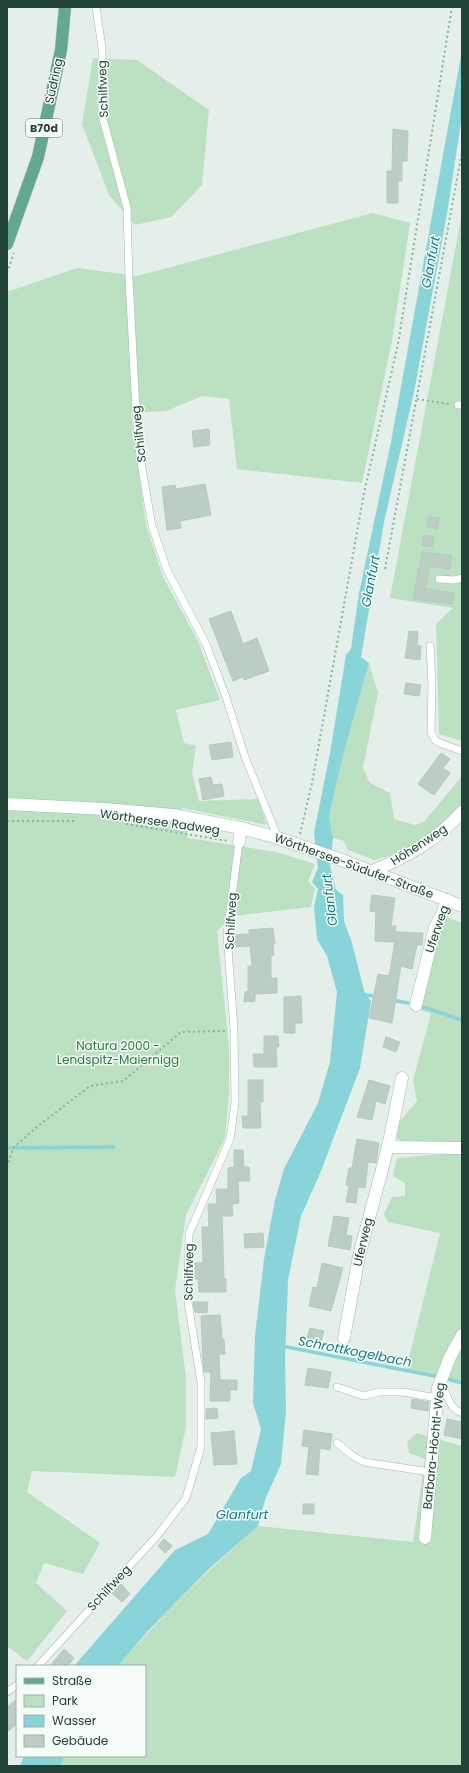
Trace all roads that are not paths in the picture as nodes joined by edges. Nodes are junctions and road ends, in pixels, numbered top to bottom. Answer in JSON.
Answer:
{"nodes":[{"id":1,"x":65,"y":7,"type":"edge"},
{"id":2,"x":96,"y":7,"type":"edge"},
{"id":3,"x":7,"y":244,"type":"edge"},
{"id":4,"x":462,"y":578,"type":"edge"},
{"id":5,"x":439,"y":579,"type":"dead end"},
{"id":6,"x":430,"y":646,"type":"dead end"},
{"id":7,"x":462,"y":751,"type":"edge"},
{"id":8,"x":7,"y":804,"type":"edge"},
{"id":9,"x":462,"y":812,"type":"edge"},
{"id":10,"x":241,"y":828,"type":"junction"},
{"id":11,"x":278,"y":838,"type":"junction"},
{"id":12,"x":239,"y":842,"type":"joint"},
{"id":13,"x":372,"y":871,"type":"junction"},
{"id":14,"x":447,"y":900,"type":"junction"},
{"id":15,"x":462,"y":906,"type":"edge"},
{"id":16,"x":416,"y":1005,"type":"dead end"},
{"id":17,"x":402,"y":1078,"type":"dead end"},
{"id":18,"x":388,"y":1147,"type":"junction"},
{"id":19,"x":462,"y":1148,"type":"edge"},
{"id":20,"x":462,"y":1335,"type":"edge"},
{"id":21,"x":344,"y":1338,"type":"dead end"},
{"id":22,"x":441,"y":1380,"type":"junction"},
{"id":23,"x":337,"y":1387,"type":"dead end"},
{"id":24,"x":437,"y":1398,"type":"junction"},
{"id":25,"x":462,"y":1413,"type":"edge"},
{"id":26,"x":337,"y":1443,"type":"dead end"},
{"id":27,"x":430,"y":1472,"type":"junction"},
{"id":28,"x":425,"y":1538,"type":"dead end"},
{"id":29,"x":39,"y":1665,"type":"edge"},
{"id":30,"x":16,"y":1686,"type":"edge"},
{"id":31,"x":7,"y":1692,"type":"edge"}],
"edges":[{"from":1,"to":3,"type":"main road","name":"Südring","number":"B70d"},
{"from":2,"to":11,"type":"lane","name":"Schilfweg"},
{"from":4,"to":5,"type":"lane"},
{"from":6,"to":7,"type":"lane"},
{"from":8,"to":10,"type":"street","name":"Wörthersee-Südufer-Straße"},
{"from":9,"to":13,"type":"street","name":"Höhenweg"},
{"from":10,"to":11,"type":"street","name":"Wörthersee-Südufer-Straße"},
{"from":10,"to":12,"type":"street","name":"Schilfweg"},
{"from":11,"to":13,"type":"street","name":"Wörthersee-Südufer-Straße"},
{"from":12,"to":29,"type":"lane","name":"Schilfweg"},
{"from":13,"to":14,"type":"street","name":"Wörthersee-Südufer-Straße"},
{"from":14,"to":15,"type":"street","name":"Wörthersee-Südufer-Straße"},
{"from":14,"to":16,"type":"street","name":"Uferweg"},
{"from":17,"to":18,"type":"street","name":"Uferweg"},
{"from":18,"to":19,"type":"street"},
{"from":18,"to":21,"type":"street","name":"Uferweg"},
{"from":20,"to":22,"type":"street","name":"Barbara-Höchtl-Weg"},
{"from":22,"to":24,"type":"street","name":"Barbara-Höchtl-Weg"},
{"from":22,"to":25,"type":"lane"},
{"from":23,"to":24,"type":"lane"},
{"from":24,"to":27,"type":"street","name":"Barbara-Höchtl-Weg"},
{"from":26,"to":27,"type":"lane"},
{"from":27,"to":28,"type":"street","name":"Barbara-Höchtl-Weg"},
{"from":30,"to":31,"type":"lane"}]}
